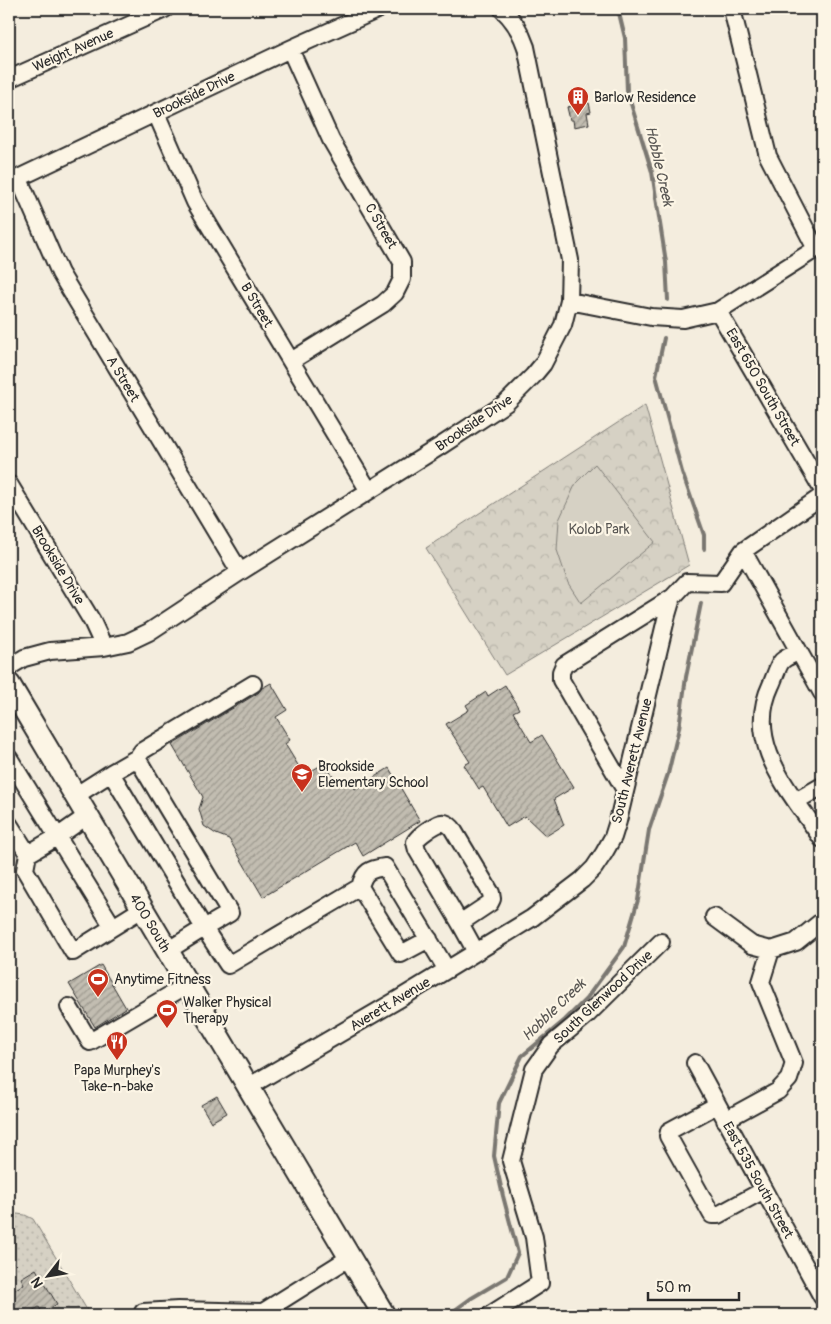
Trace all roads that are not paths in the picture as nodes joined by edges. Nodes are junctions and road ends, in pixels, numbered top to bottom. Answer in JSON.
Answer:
{"nodes":[{"id":1,"x":165,"y":9,"type":"edge"},
{"id":2,"x":379,"y":9,"type":"edge"},
{"id":3,"x":502,"y":9,"type":"edge"},
{"id":4,"x":732,"y":9,"type":"edge"},
{"id":5,"x":356,"y":14,"type":"edge"},
{"id":6,"x":290,"y":49,"type":"junction"},
{"id":7,"x":9,"y":79,"type":"edge"},
{"id":8,"x":156,"y":113,"type":"junction"},
{"id":9,"x":14,"y":181,"type":"edge"},
{"id":10,"x":819,"y":247,"type":"edge"},
{"id":11,"x":569,"y":301,"type":"junction"},
{"id":12,"x":718,"y":311,"type":"junction"},
{"id":13,"x":291,"y":361,"type":"junction"},
{"id":14,"x":9,"y":484,"type":"edge"},
{"id":15,"x":822,"y":489,"type":"edge"},
{"id":16,"x":369,"y":491,"type":"junction"},
{"id":17,"x":822,"y":496,"type":"edge"},
{"id":18,"x":743,"y":551,"type":"junction"},
{"id":19,"x":240,"y":572,"type":"junction"},
{"id":20,"x":673,"y":597,"type":"junction"},
{"id":21,"x":104,"y":647,"type":"junction"},
{"id":22,"x":799,"y":652,"type":"junction"},
{"id":23,"x":9,"y":666,"type":"edge"},
{"id":24,"x":9,"y":684,"type":"edge"},
{"id":25,"x":253,"y":684,"type":"dead end"},
{"id":26,"x":822,"y":693,"type":"edge"},
{"id":27,"x":9,"y":758,"type":"edge"},
{"id":28,"x":137,"y":758,"type":"junction"},
{"id":29,"x":111,"y":773,"type":"junction"},
{"id":30,"x":822,"y":786,"type":"edge"},
{"id":31,"x":625,"y":790,"type":"junction"},
{"id":32,"x":75,"y":796,"type":"junction"},
{"id":33,"x":796,"y":800,"type":"junction"},
{"id":34,"x":87,"y":816,"type":"junction"},
{"id":35,"x":9,"y":824,"type":"edge"},
{"id":36,"x":57,"y":837,"type":"junction"},
{"id":37,"x":822,"y":840,"type":"edge"},
{"id":38,"x":28,"y":854,"type":"junction"},
{"id":39,"x":360,"y":887,"type":"junction"},
{"id":40,"x":142,"y":909,"type":"junction"},
{"id":41,"x":714,"y":917,"type":"dead end"},
{"id":42,"x":532,"y":918,"type":"joint"},
{"id":43,"x":822,"y":921,"type":"edge"},
{"id":44,"x":460,"y":923,"type":"junction"},
{"id":45,"x":112,"y":927,"type":"junction"},
{"id":46,"x":204,"y":928,"type":"junction"},
{"id":47,"x":429,"y":939,"type":"junction"},
{"id":48,"x":661,"y":942,"type":"dead end"},
{"id":49,"x":771,"y":950,"type":"junction"},
{"id":50,"x":167,"y":951,"type":"junction"},
{"id":51,"x":476,"y":952,"type":"junction"},
{"id":52,"x":447,"y":970,"type":"junction"},
{"id":53,"x":187,"y":985,"type":"junction"},
{"id":54,"x":69,"y":1007,"type":"dead end"},
{"id":55,"x":695,"y":1063,"type":"dead end"},
{"id":56,"x":248,"y":1087,"type":"junction"},
{"id":57,"x":717,"y":1105,"type":"junction"},
{"id":58,"x":726,"y":1120,"type":"junction"},
{"id":59,"x":764,"y":1190,"type":"junction"},
{"id":60,"x":349,"y":1258,"type":"junction"},
{"id":61,"x":816,"y":1269,"type":"edge"},
{"id":62,"x":822,"y":1297,"type":"edge"},
{"id":63,"x":143,"y":1312,"type":"dead end"},
{"id":64,"x":262,"y":1314,"type":"edge"},
{"id":65,"x":384,"y":1315,"type":"edge"},
{"id":66,"x":490,"y":1315,"type":"edge"}],
"edges":[{"from":1,"to":7,"type":"street","name":"Weight Avenue"},
{"from":2,"to":5,"type":"street","name":"Brookside Drive"},
{"from":3,"to":11,"type":"street","name":"Brookside Drive"},
{"from":4,"to":10,"type":"street"},
{"from":5,"to":6,"type":"street","name":"Brookside Drive"},
{"from":6,"to":8,"type":"street","name":"Brookside Drive"},
{"from":6,"to":13,"type":"street","name":"C Street"},
{"from":8,"to":9,"type":"street","name":"Brookside Drive"},
{"from":8,"to":13,"type":"street","name":"B Street"},
{"from":9,"to":19,"type":"street","name":"A Street"},
{"from":10,"to":12,"type":"street"},
{"from":11,"to":12,"type":"street"},
{"from":11,"to":16,"type":"street","name":"Brookside Drive"},
{"from":12,"to":15,"type":"street","name":"East 650 South Street"},
{"from":13,"to":16,"type":"street","name":"B Street"},
{"from":14,"to":21,"type":"street","name":"Brookside Drive"},
{"from":16,"to":19,"type":"street","name":"Brookside Drive"},
{"from":17,"to":18,"type":"street"},
{"from":18,"to":20,"type":"street"},
{"from":18,"to":22,"type":"street"},
{"from":19,"to":21,"type":"street","name":"Brookside Drive"},
{"from":20,"to":31,"type":"street","name":"South Averett Avenue"},
{"from":20,"to":31,"type":"street"},
{"from":21,"to":23,"type":"street","name":"Brookside Drive"},
{"from":22,"to":26,"type":"street"},
{"from":22,"to":33,"type":"street"},
{"from":24,"to":32,"type":"main road","name":"400 South"},
{"from":25,"to":28,"type":"street"},
{"from":27,"to":36,"type":"street"},
{"from":28,"to":29,"type":"street"},
{"from":28,"to":46,"type":"street"},
{"from":29,"to":32,"type":"street"},
{"from":29,"to":46,"type":"street"},
{"from":30,"to":33,"type":"street"},
{"from":31,"to":42,"type":"street","name":"South Averett Avenue"},
{"from":32,"to":34,"type":"main road","name":"400 South"},
{"from":33,"to":37,"type":"street"},
{"from":34,"to":36,"type":"street"},
{"from":34,"to":40,"type":"main road","name":"400 South"},
{"from":35,"to":38,"type":"street"},
{"from":36,"to":38,"type":"street"},
{"from":36,"to":45,"type":"street"},
{"from":38,"to":45,"type":"street"},
{"from":39,"to":46,"type":"street"},
{"from":39,"to":47,"type":"street"},
{"from":39,"to":47,"type":"street"},
{"from":40,"to":45,"type":"street"},
{"from":40,"to":50,"type":"main road","name":"400 South"},
{"from":41,"to":49,"type":"street"},
{"from":42,"to":51,"type":"street","name":"Averett Avenue"},
{"from":43,"to":49,"type":"street"},
{"from":44,"to":44,"type":"street"},
{"from":44,"to":51,"type":"street"},
{"from":46,"to":50,"type":"street"},
{"from":47,"to":52,"type":"street"},
{"from":48,"to":66,"type":"street","name":"South Glenwood Drive"},
{"from":49,"to":58,"type":"street"},
{"from":50,"to":53,"type":"main road","name":"400 South"},
{"from":51,"to":52,"type":"street","name":"Averett Avenue"},
{"from":52,"to":56,"type":"street","name":"Averett Avenue"},
{"from":53,"to":54,"type":"street"},
{"from":53,"to":56,"type":"main road","name":"400 South"},
{"from":55,"to":57,"type":"street","name":"East 535 South Street"},
{"from":56,"to":60,"type":"main road","name":"400 South"},
{"from":57,"to":58,"type":"street","name":"East 535 South Street"},
{"from":57,"to":59,"type":"street"},
{"from":58,"to":59,"type":"street","name":"East 535 South Street"},
{"from":59,"to":61,"type":"street","name":"East 535 South Street"},
{"from":60,"to":64,"type":"street"},
{"from":60,"to":65,"type":"main road","name":"400 South"},
{"from":61,"to":62,"type":"street","name":"East 535 South Street"},
{"from":63,"to":64,"type":"street"}]}
